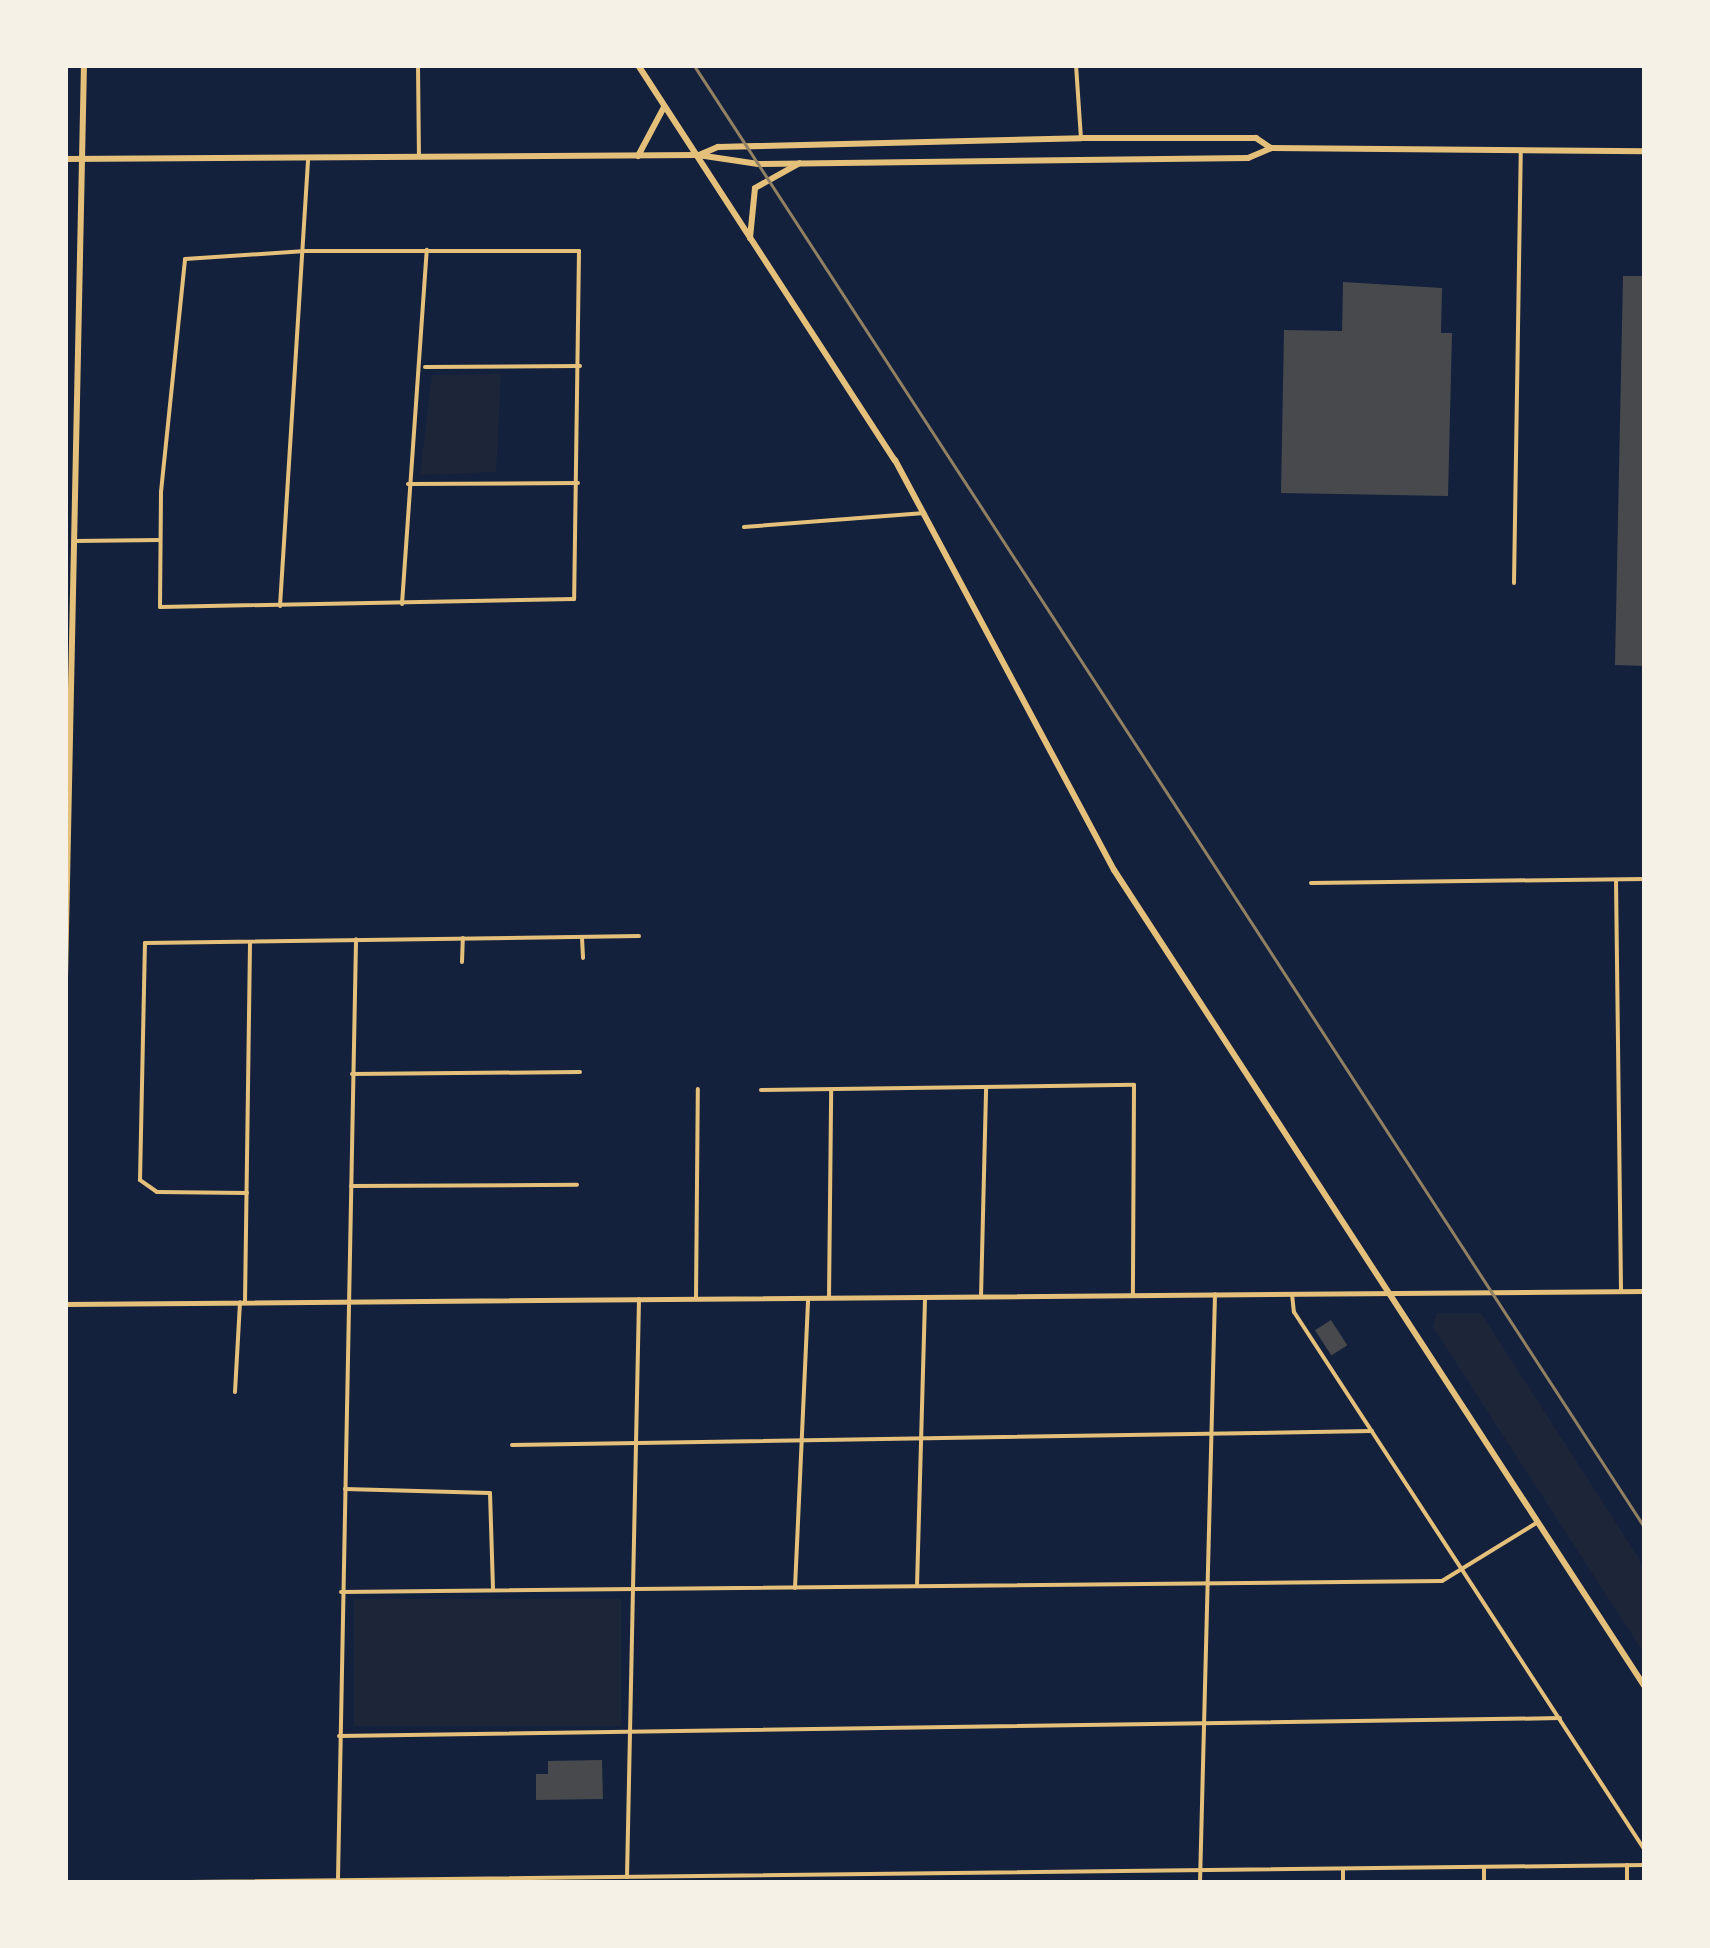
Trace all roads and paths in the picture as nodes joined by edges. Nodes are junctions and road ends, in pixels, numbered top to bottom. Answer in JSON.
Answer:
{"nodes":[{"id":1,"x":84,"y":65,"type":"edge"},
{"id":2,"x":418,"y":65,"type":"edge"},
{"id":3,"x":638,"y":65,"type":"edge"},
{"id":4,"x":1076,"y":65,"type":"edge"},
{"id":5,"x":664,"y":106,"type":"junction"},
{"id":6,"x":1081,"y":138,"type":"junction"},
{"id":7,"x":1256,"y":138,"type":"junction"},
{"id":8,"x":1271,"y":148,"type":"junction"},
{"id":9,"x":1520,"y":151,"type":"junction"},
{"id":10,"x":1645,"y":151,"type":"edge"},
{"id":11,"x":698,"y":155,"type":"junction"},
{"id":12,"x":638,"y":156,"type":"junction"},
{"id":13,"x":1082,"y":157,"type":"junction"},
{"id":14,"x":1248,"y":158,"type":"junction"},
{"id":15,"x":65,"y":159,"type":"edge"},
{"id":16,"x":82,"y":159,"type":"junction"},
{"id":17,"x":308,"y":160,"type":"junction"},
{"id":18,"x":419,"y":160,"type":"junction"},
{"id":19,"x":800,"y":164,"type":"junction"},
{"id":20,"x":750,"y":240,"type":"junction"},
{"id":21,"x":427,"y":250,"type":"junction"},
{"id":22,"x":306,"y":252,"type":"junction"},
{"id":23,"x":580,"y":366,"type":"junction"},
{"id":24,"x":424,"y":368,"type":"junction"},
{"id":25,"x":578,"y":483,"type":"junction"},
{"id":26,"x":406,"y":484,"type":"junction"},
{"id":27,"x":924,"y":513,"type":"junction"},
{"id":28,"x":744,"y":527,"type":"dead end"},
{"id":29,"x":159,"y":540,"type":"junction"},
{"id":30,"x":75,"y":541,"type":"junction"},
{"id":31,"x":1514,"y":583,"type":"dead end"},
{"id":32,"x":402,"y":604,"type":"junction"},
{"id":33,"x":280,"y":606,"type":"junction"},
{"id":34,"x":1645,"y":879,"type":"edge"},
{"id":35,"x":1616,"y":880,"type":"junction"},
{"id":36,"x":1311,"y":882,"type":"dead end"},
{"id":37,"x":639,"y":936,"type":"dead end"},
{"id":38,"x":582,"y":937,"type":"junction"},
{"id":39,"x":463,"y":938,"type":"junction"},
{"id":40,"x":356,"y":939,"type":"junction"},
{"id":41,"x":250,"y":940,"type":"junction"},
{"id":42,"x":582,"y":958,"type":"dead end"},
{"id":43,"x":462,"y":962,"type":"dead end"},
{"id":44,"x":65,"y":978,"type":"edge"},
{"id":45,"x":580,"y":1072,"type":"dead end"},
{"id":46,"x":352,"y":1074,"type":"junction"},
{"id":47,"x":986,"y":1088,"type":"junction"},
{"id":48,"x":698,"y":1089,"type":"dead end"},
{"id":49,"x":761,"y":1090,"type":"dead end"},
{"id":50,"x":831,"y":1090,"type":"junction"},
{"id":51,"x":576,"y":1185,"type":"dead end"},
{"id":52,"x":351,"y":1186,"type":"junction"},
{"id":53,"x":247,"y":1194,"type":"junction"},
{"id":54,"x":1645,"y":1291,"type":"edge"},
{"id":55,"x":1621,"y":1292,"type":"junction"},
{"id":56,"x":1215,"y":1294,"type":"junction"},
{"id":57,"x":1292,"y":1294,"type":"junction"},
{"id":58,"x":1388,"y":1294,"type":"junction"},
{"id":59,"x":1133,"y":1295,"type":"junction"},
{"id":60,"x":925,"y":1297,"type":"junction"},
{"id":61,"x":981,"y":1297,"type":"junction"},
{"id":62,"x":696,"y":1298,"type":"junction"},
{"id":63,"x":808,"y":1298,"type":"junction"},
{"id":64,"x":830,"y":1298,"type":"junction"},
{"id":65,"x":639,"y":1299,"type":"junction"},
{"id":66,"x":350,"y":1300,"type":"junction"},
{"id":67,"x":243,"y":1302,"type":"junction"},
{"id":68,"x":65,"y":1304,"type":"edge"},
{"id":69,"x":236,"y":1392,"type":"dead end"},
{"id":70,"x":1372,"y":1431,"type":"junction"},
{"id":71,"x":1212,"y":1438,"type":"junction"},
{"id":72,"x":919,"y":1440,"type":"junction"},
{"id":73,"x":806,"y":1442,"type":"junction"},
{"id":74,"x":512,"y":1445,"type":"dead end"},
{"id":75,"x":635,"y":1445,"type":"junction"},
{"id":76,"x":344,"y":1489,"type":"junction"},
{"id":77,"x":1538,"y":1522,"type":"junction"},
{"id":78,"x":1465,"y":1573,"type":"junction"},
{"id":79,"x":1209,"y":1582,"type":"junction"},
{"id":80,"x":917,"y":1586,"type":"junction"},
{"id":81,"x":795,"y":1588,"type":"junction"},
{"id":82,"x":493,"y":1590,"type":"junction"},
{"id":83,"x":632,"y":1590,"type":"junction"},
{"id":84,"x":341,"y":1592,"type":"junction"},
{"id":85,"x":1645,"y":1688,"type":"edge"},
{"id":86,"x":1560,"y":1718,"type":"junction"},
{"id":87,"x":1203,"y":1727,"type":"junction"},
{"id":88,"x":629,"y":1734,"type":"junction"},
{"id":89,"x":340,"y":1736,"type":"junction"},
{"id":90,"x":1627,"y":1865,"type":"junction"},
{"id":91,"x":1644,"y":1865,"type":"edge"},
{"id":92,"x":1484,"y":1868,"type":"junction"},
{"id":93,"x":1342,"y":1869,"type":"junction"},
{"id":94,"x":1200,"y":1870,"type":"junction"},
{"id":95,"x":699,"y":1875,"type":"junction"},
{"id":96,"x":626,"y":1877,"type":"junction"},
{"id":97,"x":338,"y":1880,"type":"junction"},
{"id":98,"x":406,"y":1881,"type":"edge"},
{"id":99,"x":103,"y":1883,"type":"edge"},
{"id":100,"x":698,"y":1883,"type":"edge"},
{"id":101,"x":1200,"y":1883,"type":"edge"},
{"id":102,"x":1342,"y":1883,"type":"edge"},
{"id":103,"x":1484,"y":1883,"type":"edge"},
{"id":104,"x":1627,"y":1883,"type":"edge"}],
"edges":[{"from":1,"to":16,"type":"main road"},
{"from":2,"to":18,"type":"street"},
{"from":3,"to":5,"type":"main road"},
{"from":4,"to":6,"type":"street"},
{"from":5,"to":11,"type":"main road"},
{"from":5,"to":12,"type":"main road"},
{"from":6,"to":7,"type":"main road"},
{"from":6,"to":11,"type":"main road"},
{"from":6,"to":13,"type":"main road"},
{"from":7,"to":8,"type":"main road"},
{"from":7,"to":14,"type":"main road"},
{"from":8,"to":9,"type":"main road"},
{"from":8,"to":14,"type":"main road"},
{"from":9,"to":10,"type":"main road"},
{"from":9,"to":31,"type":"street"},
{"from":11,"to":12,"type":"main road"},
{"from":11,"to":19,"type":"main road"},
{"from":11,"to":20,"type":"main road"},
{"from":12,"to":18,"type":"main road"},
{"from":13,"to":14,"type":"main road"},
{"from":13,"to":19,"type":"main road"},
{"from":15,"to":16,"type":"main road"},
{"from":16,"to":17,"type":"main road"},
{"from":16,"to":30,"type":"main road"},
{"from":17,"to":18,"type":"main road"},
{"from":17,"to":22,"type":"street"},
{"from":19,"to":20,"type":"main road"},
{"from":20,"to":27,"type":"main road"},
{"from":21,"to":22,"type":"street"},
{"from":21,"to":23,"type":"street"},
{"from":21,"to":24,"type":"street"},
{"from":22,"to":29,"type":"street"},
{"from":22,"to":33,"type":"street"},
{"from":23,"to":24,"type":"street"},
{"from":23,"to":25,"type":"street"},
{"from":24,"to":26,"type":"street"},
{"from":25,"to":26,"type":"street"},
{"from":25,"to":32,"type":"street"},
{"from":26,"to":32,"type":"street"},
{"from":27,"to":28,"type":"street"},
{"from":27,"to":58,"type":"main road"},
{"from":29,"to":30,"type":"street"},
{"from":29,"to":33,"type":"street"},
{"from":30,"to":44,"type":"main road"},
{"from":32,"to":33,"type":"street"},
{"from":34,"to":35,"type":"street"},
{"from":35,"to":36,"type":"street"},
{"from":35,"to":55,"type":"street"},
{"from":37,"to":38,"type":"street"},
{"from":38,"to":39,"type":"street"},
{"from":38,"to":42,"type":"street"},
{"from":39,"to":40,"type":"street"},
{"from":39,"to":43,"type":"street"},
{"from":40,"to":41,"type":"street"},
{"from":40,"to":46,"type":"street"},
{"from":41,"to":53,"type":"street"},
{"from":41,"to":53,"type":"street"},
{"from":45,"to":46,"type":"street"},
{"from":46,"to":52,"type":"street"},
{"from":47,"to":50,"type":"street"},
{"from":47,"to":59,"type":"street"},
{"from":47,"to":61,"type":"street"},
{"from":48,"to":62,"type":"street"},
{"from":49,"to":50,"type":"street"},
{"from":50,"to":64,"type":"street"},
{"from":51,"to":52,"type":"street"},
{"from":52,"to":66,"type":"street"},
{"from":53,"to":67,"type":"street"},
{"from":54,"to":55,"type":"street"},
{"from":55,"to":58,"type":"street"},
{"from":56,"to":57,"type":"street"},
{"from":56,"to":59,"type":"street"},
{"from":56,"to":71,"type":"street"},
{"from":57,"to":58,"type":"street"},
{"from":57,"to":70,"type":"street"},
{"from":58,"to":77,"type":"main road"},
{"from":59,"to":61,"type":"street"},
{"from":60,"to":61,"type":"street"},
{"from":60,"to":64,"type":"street"},
{"from":60,"to":72,"type":"street"},
{"from":62,"to":63,"type":"street"},
{"from":62,"to":65,"type":"street"},
{"from":63,"to":64,"type":"street"},
{"from":63,"to":73,"type":"street"},
{"from":65,"to":66,"type":"street"},
{"from":65,"to":75,"type":"street"},
{"from":66,"to":67,"type":"street"},
{"from":66,"to":76,"type":"street"},
{"from":67,"to":68,"type":"street"},
{"from":67,"to":69,"type":"street"},
{"from":70,"to":71,"type":"street"},
{"from":70,"to":78,"type":"street"},
{"from":71,"to":72,"type":"street"},
{"from":71,"to":79,"type":"street"},
{"from":72,"to":73,"type":"street"},
{"from":72,"to":80,"type":"street"},
{"from":73,"to":75,"type":"street"},
{"from":73,"to":81,"type":"street"},
{"from":74,"to":75,"type":"street"},
{"from":75,"to":83,"type":"street"},
{"from":76,"to":82,"type":"street"},
{"from":76,"to":84,"type":"street"},
{"from":77,"to":78,"type":"street"},
{"from":77,"to":85,"type":"main road"},
{"from":78,"to":79,"type":"street"},
{"from":78,"to":86,"type":"street"},
{"from":79,"to":80,"type":"street"},
{"from":79,"to":87,"type":"street"},
{"from":80,"to":81,"type":"street"},
{"from":81,"to":83,"type":"street"},
{"from":82,"to":83,"type":"street"},
{"from":82,"to":84,"type":"street"},
{"from":83,"to":88,"type":"street"},
{"from":84,"to":89,"type":"street"},
{"from":86,"to":87,"type":"street"},
{"from":86,"to":91,"type":"street"},
{"from":87,"to":88,"type":"street"},
{"from":87,"to":94,"type":"street"},
{"from":88,"to":89,"type":"street"},
{"from":88,"to":96,"type":"street"},
{"from":89,"to":97,"type":"street"},
{"from":90,"to":91,"type":"street"},
{"from":90,"to":92,"type":"street"},
{"from":90,"to":104,"type":"street"},
{"from":92,"to":93,"type":"street"},
{"from":92,"to":103,"type":"street"},
{"from":93,"to":94,"type":"street"},
{"from":93,"to":102,"type":"street"},
{"from":94,"to":95,"type":"street"},
{"from":94,"to":101,"type":"street"},
{"from":95,"to":96,"type":"street"},
{"from":95,"to":100,"type":"street"},
{"from":96,"to":98,"type":"street"},
{"from":97,"to":98,"type":"street"},
{"from":97,"to":99,"type":"street"}]}
